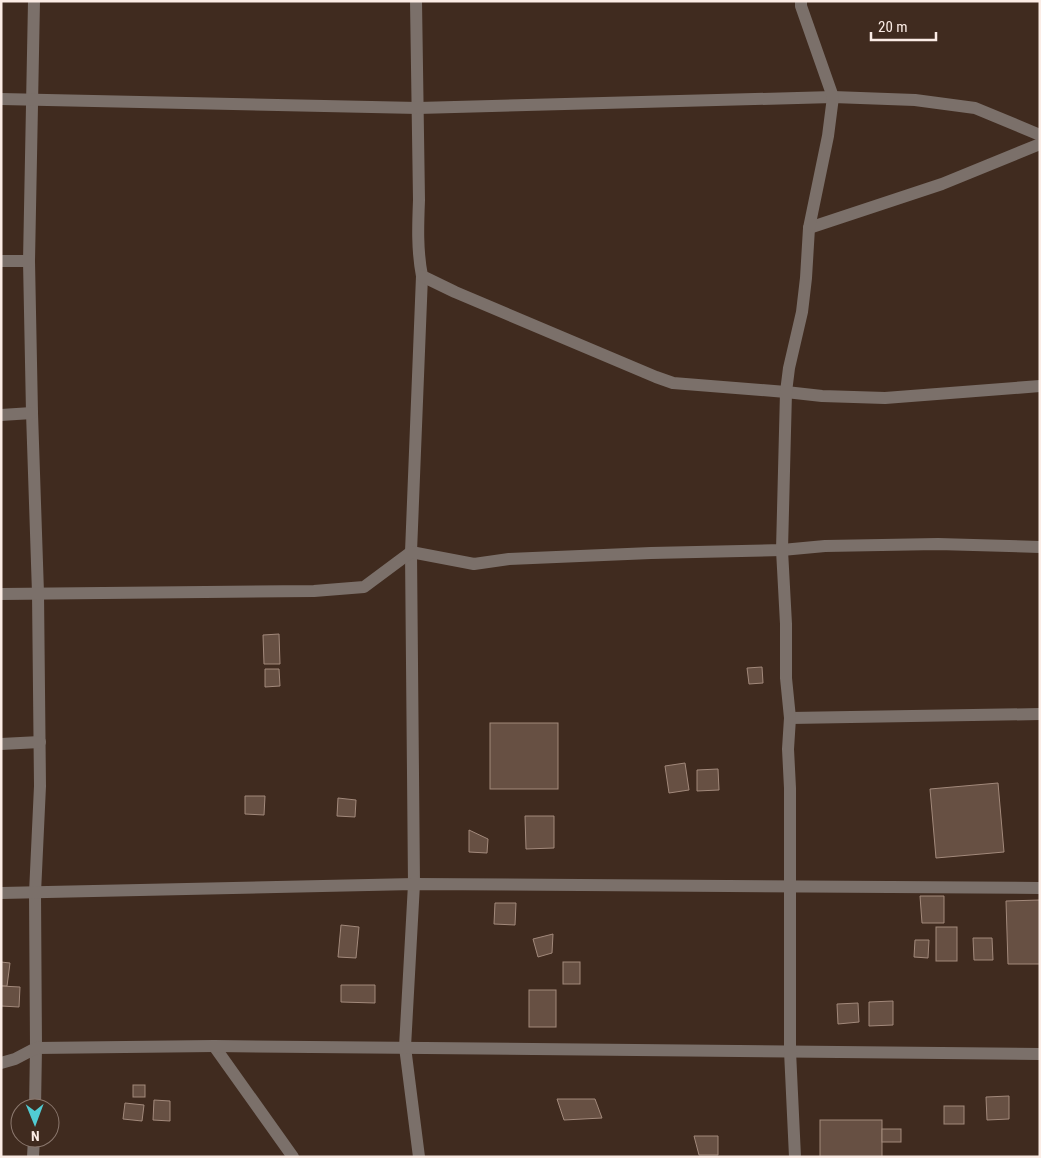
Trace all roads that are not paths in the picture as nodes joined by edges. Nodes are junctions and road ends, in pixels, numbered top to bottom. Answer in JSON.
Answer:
{"nodes":[{"id":1,"x":34,"y":1,"type":"edge"},
{"id":2,"x":416,"y":1,"type":"edge"},
{"id":3,"x":801,"y":1,"type":"edge"},
{"id":4,"x":833,"y":97,"type":"junction"},
{"id":5,"x":1,"y":100,"type":"edge"},
{"id":6,"x":33,"y":100,"type":"junction"},
{"id":7,"x":418,"y":108,"type":"junction"},
{"id":8,"x":1040,"y":135,"type":"edge"},
{"id":9,"x":1040,"y":144,"type":"edge"},
{"id":10,"x":809,"y":228,"type":"junction"},
{"id":11,"x":1,"y":261,"type":"edge"},
{"id":12,"x":29,"y":261,"type":"junction"},
{"id":13,"x":422,"y":276,"type":"junction"},
{"id":14,"x":1040,"y":386,"type":"edge"},
{"id":15,"x":786,"y":392,"type":"junction"},
{"id":16,"x":32,"y":414,"type":"junction"},
{"id":17,"x":1,"y":415,"type":"edge"},
{"id":18,"x":1040,"y":547,"type":"edge"},
{"id":19,"x":782,"y":550,"type":"junction"},
{"id":20,"x":411,"y":552,"type":"junction"},
{"id":21,"x":38,"y":593,"type":"junction"},
{"id":22,"x":1,"y":594,"type":"edge"},
{"id":23,"x":1040,"y":714,"type":"edge"},
{"id":24,"x":790,"y":718,"type":"junction"},
{"id":25,"x":40,"y":742,"type":"junction"},
{"id":26,"x":1,"y":744,"type":"edge"},
{"id":27,"x":414,"y":884,"type":"junction"},
{"id":28,"x":790,"y":887,"type":"junction"},
{"id":29,"x":1040,"y":888,"type":"edge"},
{"id":30,"x":1,"y":893,"type":"edge"},
{"id":31,"x":35,"y":893,"type":"junction"},
{"id":32,"x":214,"y":1046,"type":"junction"},
{"id":33,"x":405,"y":1047,"type":"junction"},
{"id":34,"x":36,"y":1048,"type":"junction"},
{"id":35,"x":790,"y":1051,"type":"junction"},
{"id":36,"x":1040,"y":1054,"type":"edge"},
{"id":37,"x":1,"y":1063,"type":"edge"},
{"id":38,"x":34,"y":1098,"type":"edge"},
{"id":39,"x":293,"y":1157,"type":"edge"},
{"id":40,"x":419,"y":1157,"type":"edge"},
{"id":41,"x":795,"y":1157,"type":"edge"}],
"edges":[{"from":1,"to":6,"type":"street"},
{"from":2,"to":7,"type":"street"},
{"from":3,"to":4,"type":"street"},
{"from":4,"to":7,"type":"street"},
{"from":4,"to":8,"type":"street"},
{"from":4,"to":10,"type":"street"},
{"from":5,"to":6,"type":"street"},
{"from":6,"to":7,"type":"street"},
{"from":6,"to":12,"type":"street"},
{"from":7,"to":13,"type":"street"},
{"from":9,"to":10,"type":"street"},
{"from":10,"to":15,"type":"street"},
{"from":11,"to":12,"type":"street"},
{"from":12,"to":16,"type":"street"},
{"from":13,"to":15,"type":"street"},
{"from":13,"to":20,"type":"street"},
{"from":14,"to":15,"type":"street"},
{"from":15,"to":19,"type":"street"},
{"from":16,"to":17,"type":"street"},
{"from":16,"to":21,"type":"street"},
{"from":18,"to":19,"type":"street"},
{"from":19,"to":20,"type":"street"},
{"from":19,"to":24,"type":"street"},
{"from":20,"to":21,"type":"street"},
{"from":20,"to":27,"type":"street"},
{"from":21,"to":22,"type":"street"},
{"from":21,"to":25,"type":"street"},
{"from":23,"to":24,"type":"street"},
{"from":24,"to":28,"type":"street"},
{"from":25,"to":26,"type":"street"},
{"from":25,"to":31,"type":"street"},
{"from":27,"to":28,"type":"street"},
{"from":27,"to":31,"type":"street"},
{"from":27,"to":33,"type":"street"},
{"from":28,"to":29,"type":"street"},
{"from":28,"to":35,"type":"street"},
{"from":30,"to":31,"type":"street"},
{"from":31,"to":34,"type":"street"},
{"from":32,"to":33,"type":"street"},
{"from":32,"to":34,"type":"street"},
{"from":32,"to":39,"type":"street"},
{"from":33,"to":35,"type":"street"},
{"from":33,"to":40,"type":"street"},
{"from":34,"to":37,"type":"street"},
{"from":34,"to":38,"type":"street"},
{"from":35,"to":36,"type":"street"},
{"from":35,"to":41,"type":"street"}]}
